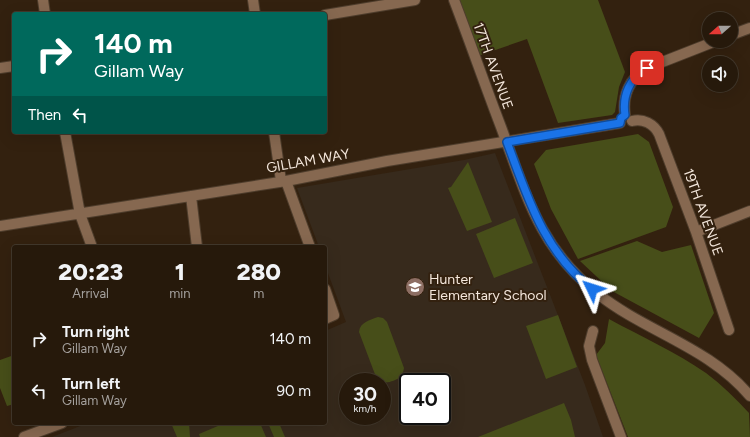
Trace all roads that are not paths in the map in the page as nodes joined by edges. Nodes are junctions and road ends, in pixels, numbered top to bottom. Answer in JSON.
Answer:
{"nodes":[{"id":1,"x":43,"y":0,"type":"edge"},
{"id":2,"x":253,"y":0,"type":"edge"},
{"id":3,"x":415,"y":0,"type":"edge"},
{"id":4,"x":454,"y":0,"type":"edge"},
{"id":5,"x":45,"y":12,"type":"edge"},
{"id":6,"x":255,"y":12,"type":"edge"},
{"id":7,"x":327,"y":15,"type":"edge"},
{"id":8,"x":750,"y":28,"type":"edge"},
{"id":9,"x":738,"y":32,"type":"edge"},
{"id":10,"x":702,"y":46,"type":"edge"},
{"id":11,"x":12,"y":66,"type":"edge"},
{"id":12,"x":0,"y":68,"type":"edge"},
{"id":13,"x":626,"y":120,"type":"junction"},
{"id":14,"x":65,"y":134,"type":"edge"},
{"id":15,"x":274,"y":134,"type":"edge"},
{"id":16,"x":507,"y":142,"type":"junction"},
{"id":17,"x":284,"y":181,"type":"junction"},
{"id":18,"x":191,"y":196,"type":"junction"},
{"id":19,"x":750,"y":211,"type":"edge"},
{"id":20,"x":80,"y":214,"type":"junction"},
{"id":21,"x":0,"y":226,"type":"edge"},
{"id":22,"x":696,"y":232,"type":"junction"},
{"id":23,"x":91,"y":245,"type":"edge"},
{"id":24,"x":197,"y":245,"type":"edge"},
{"id":25,"x":309,"y":245,"type":"edge"},
{"id":26,"x":327,"y":300,"type":"edge"},
{"id":27,"x":330,"y":317,"type":"edge"},
{"id":28,"x":729,"y":330,"type":"dead end"},
{"id":29,"x":593,"y":331,"type":"dead end"},
{"id":30,"x":750,"y":396,"type":"edge"},
{"id":31,"x":57,"y":425,"type":"edge"},
{"id":32,"x":24,"y":437,"type":"edge"},
{"id":33,"x":621,"y":437,"type":"edge"}],
"edges":[{"from":1,"to":5,"type":"street"},
{"from":2,"to":6,"type":"street"},
{"from":3,"to":7,"type":"street"},
{"from":4,"to":16,"type":"street","name":"17TH AVENUE"},
{"from":8,"to":9,"type":"street"},
{"from":10,"to":13,"type":"street"},
{"from":11,"to":12,"type":"street"},
{"from":13,"to":16,"type":"street","name":"GILLAM WAY"},
{"from":13,"to":22,"type":"street","name":"19TH AVENUE"},
{"from":14,"to":20,"type":"street"},
{"from":15,"to":17,"type":"street"},
{"from":16,"to":17,"type":"street","name":"GILLAM WAY"},
{"from":16,"to":30,"type":"street","name":"17TH AVENUE"},
{"from":17,"to":18,"type":"street","name":"GILLAM WAY"},
{"from":17,"to":25,"type":"street"},
{"from":18,"to":20,"type":"street","name":"GILLAM WAY"},
{"from":18,"to":24,"type":"street"},
{"from":19,"to":22,"type":"street"},
{"from":20,"to":21,"type":"street","name":"GILLAM WAY"},
{"from":20,"to":23,"type":"street"},
{"from":22,"to":28,"type":"street","name":"19TH AVENUE"},
{"from":26,"to":27,"type":"street"},
{"from":29,"to":33,"type":"street"},
{"from":31,"to":32,"type":"street"}]}
